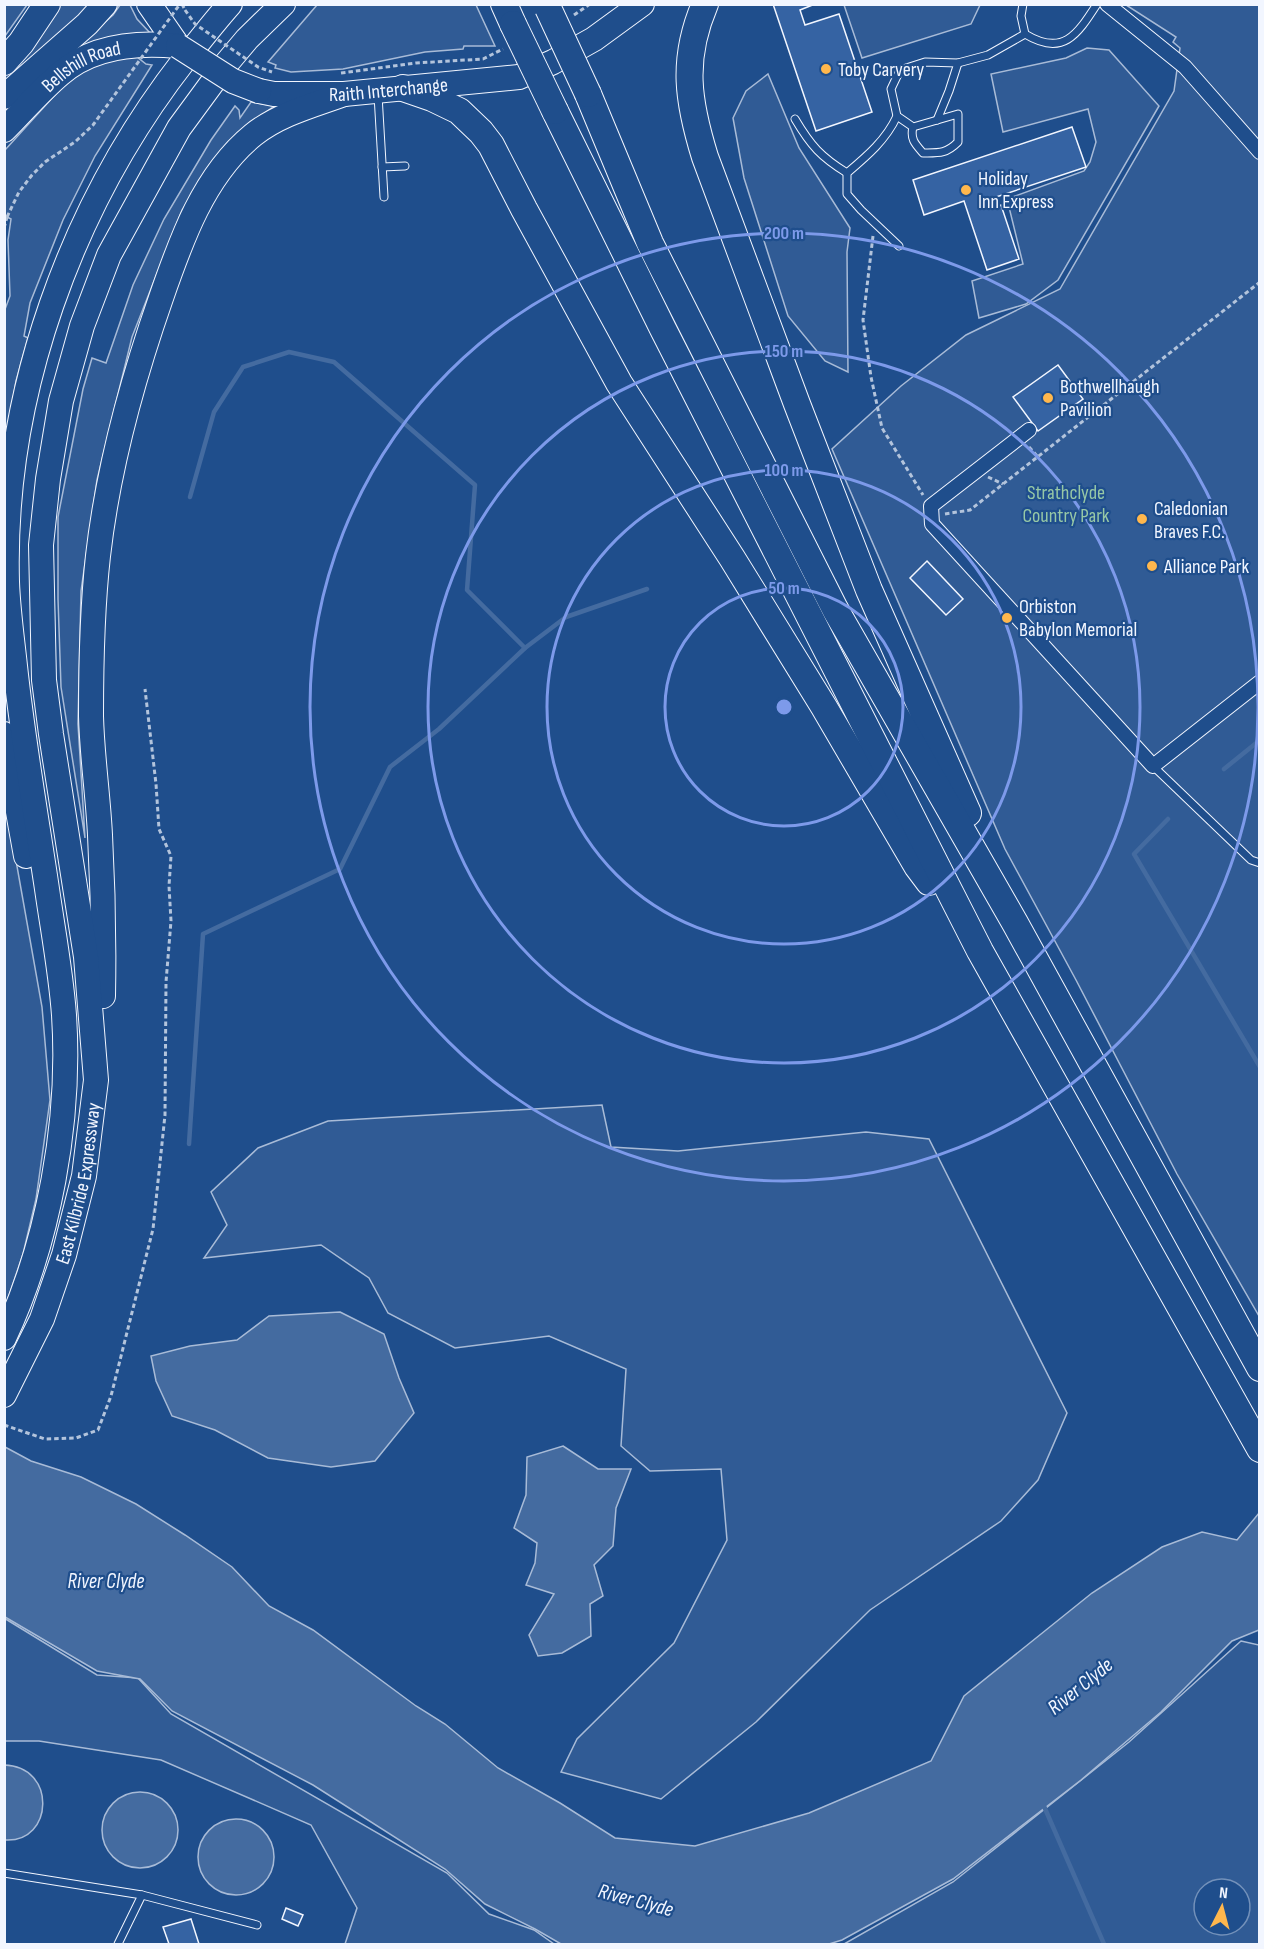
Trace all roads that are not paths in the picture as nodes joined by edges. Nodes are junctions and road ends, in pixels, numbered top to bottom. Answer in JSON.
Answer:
{"nodes":[{"id":1,"x":47,"y":4,"type":"edge"},
{"id":2,"x":105,"y":4,"type":"edge"},
{"id":3,"x":149,"y":4,"type":"edge"},
{"id":4,"x":230,"y":4,"type":"edge"},
{"id":5,"x":283,"y":4,"type":"edge"},
{"id":6,"x":642,"y":4,"type":"edge"},
{"id":7,"x":705,"y":4,"type":"edge"},
{"id":8,"x":1023,"y":4,"type":"edge"},
{"id":9,"x":1097,"y":4,"type":"edge"},
{"id":10,"x":1107,"y":4,"type":"edge"},
{"id":11,"x":547,"y":6,"type":"edge"},
{"id":12,"x":509,"y":25,"type":"edge"},
{"id":13,"x":1025,"y":34,"type":"junction"},
{"id":14,"x":169,"y":41,"type":"junction"},
{"id":15,"x":4,"y":62,"type":"edge"},
{"id":16,"x":958,"y":63,"type":"junction"},
{"id":17,"x":340,"y":84,"type":"junction"},
{"id":18,"x":390,"y":89,"type":"junction"},
{"id":19,"x":4,"y":98,"type":"edge"},
{"id":20,"x":897,"y":116,"type":"junction"},
{"id":21,"x":795,"y":119,"type":"dead end"},
{"id":22,"x":937,"y":120,"type":"junction"},
{"id":23,"x":912,"y":127,"type":"junction"},
{"id":24,"x":4,"y":130,"type":"edge"},
{"id":25,"x":1259,"y":149,"type":"edge"},
{"id":26,"x":405,"y":166,"type":"dead end"},
{"id":27,"x":382,"y":167,"type":"junction"},
{"id":28,"x":848,"y":173,"type":"junction"},
{"id":29,"x":384,"y":197,"type":"dead end"},
{"id":30,"x":899,"y":246,"type":"dead end"},
{"id":31,"x":1029,"y":430,"type":"dead end"},
{"id":32,"x":1260,"y":682,"type":"edge"},
{"id":33,"x":4,"y":734,"type":"edge"},
{"id":34,"x":1154,"y":766,"type":"junction"},
{"id":35,"x":1260,"y":863,"type":"edge"},
{"id":36,"x":1015,"y":923,"type":"junction"},
{"id":37,"x":980,"y":951,"type":"junction"},
{"id":38,"x":64,"y":1015,"type":"junction"},
{"id":39,"x":96,"y":1080,"type":"junction"},
{"id":40,"x":4,"y":1338,"type":"edge"},
{"id":41,"x":1256,"y":1361,"type":"edge"},
{"id":42,"x":8,"y":1388,"type":"edge"},
{"id":43,"x":1260,"y":1449,"type":"edge"},
{"id":44,"x":4,"y":1873,"type":"edge"},
{"id":45,"x":142,"y":1895,"type":"junction"},
{"id":46,"x":258,"y":1925,"type":"dead end"},
{"id":47,"x":118,"y":1944,"type":"edge"}],
"edges":[{"from":1,"to":15,"type":"highway"},
{"from":2,"to":19,"type":"highway","name":"Bellshill Road"},
{"from":3,"to":14,"type":"highway","name":"Raith Interchange"},
{"from":4,"to":38,"type":"highway"},
{"from":5,"to":39,"type":"highway","name":"East Kilbride Expressway"},
{"from":6,"to":18,"type":"highway","name":"Raith Interchange"},
{"from":7,"to":36,"type":"highway"},
{"from":8,"to":13,"type":"lane"},
{"from":9,"to":13,"type":"lane"},
{"from":10,"to":25,"type":"street"},
{"from":11,"to":36,"type":"highway","bridge":true},
{"from":12,"to":37,"type":"highway","bridge":true},
{"from":13,"to":16,"type":"lane"},
{"from":14,"to":17,"type":"highway","name":"Raith Interchange","bridge":true},
{"from":14,"to":24,"type":"highway","name":"Bellshill Road"},
{"from":16,"to":20,"type":"lane"},
{"from":16,"to":22,"type":"lane"},
{"from":17,"to":18,"type":"highway","name":"Raith Interchange"},
{"from":17,"to":39,"type":"highway"},
{"from":18,"to":27,"type":"lane"},
{"from":18,"to":37,"type":"highway"},
{"from":20,"to":23,"type":"lane"},
{"from":20,"to":28,"type":"lane"},
{"from":21,"to":28,"type":"lane"},
{"from":22,"to":23,"type":"lane"},
{"from":22,"to":23,"type":"lane"},
{"from":26,"to":27,"type":"lane"},
{"from":27,"to":29,"type":"lane"},
{"from":28,"to":30,"type":"lane"},
{"from":31,"to":34,"type":"street"},
{"from":32,"to":34,"type":"street"},
{"from":33,"to":38,"type":"highway"},
{"from":34,"to":35,"type":"lane"},
{"from":36,"to":41,"type":"highway"},
{"from":37,"to":43,"type":"highway"},
{"from":38,"to":40,"type":"highway","name":"East Kilbride Expressway"},
{"from":39,"to":42,"type":"highway","name":"East Kilbride Expressway"},
{"from":44,"to":45,"type":"lane"},
{"from":45,"to":46,"type":"lane"},
{"from":45,"to":47,"type":"lane"}]}
